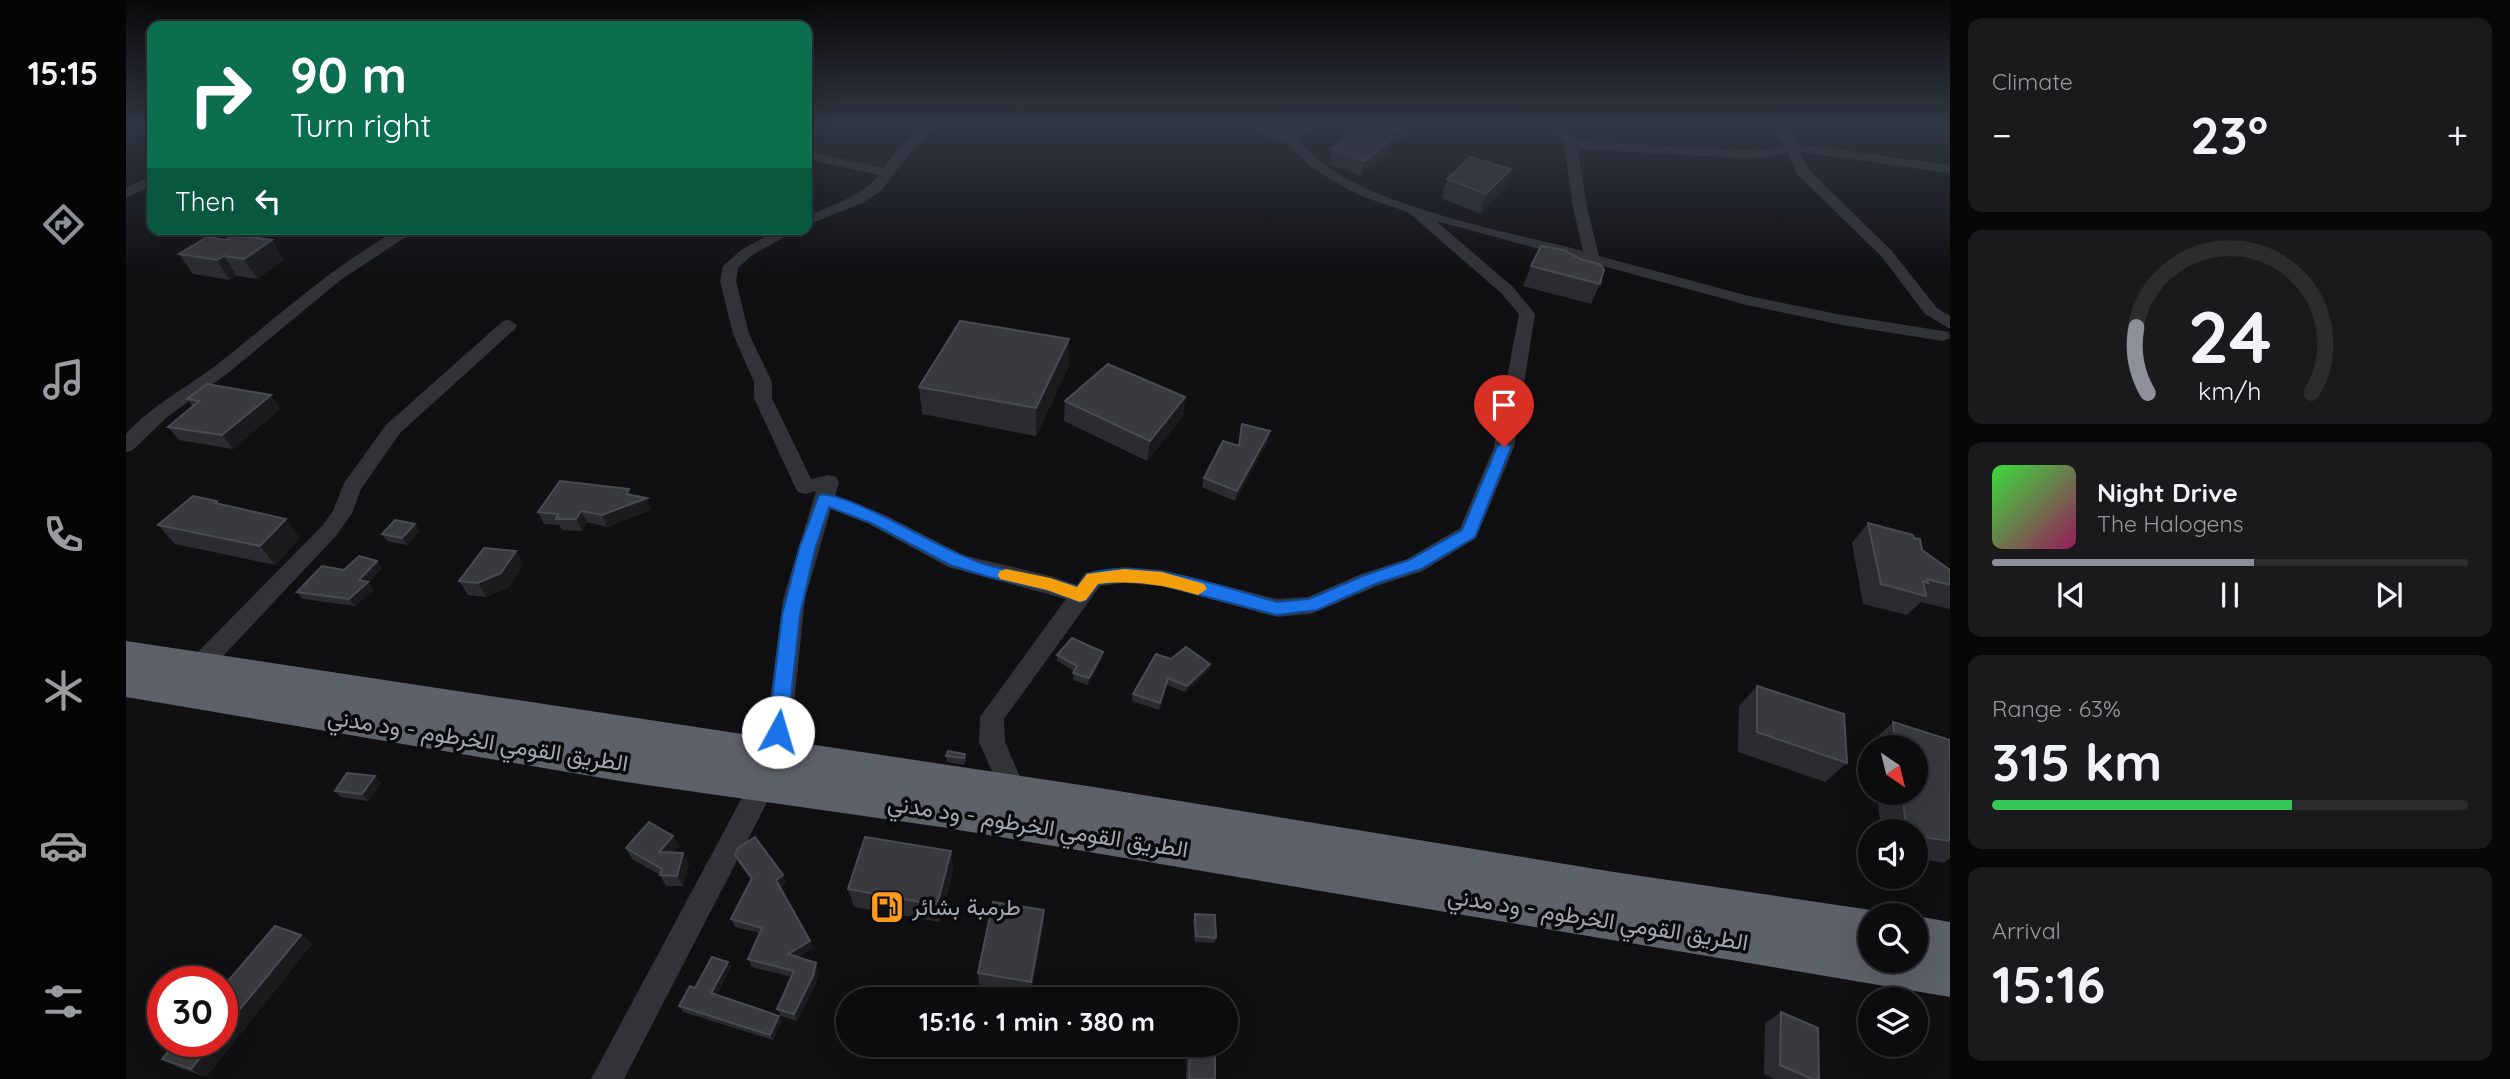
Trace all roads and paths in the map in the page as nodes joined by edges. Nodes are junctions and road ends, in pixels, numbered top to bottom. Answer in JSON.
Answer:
{"nodes":[{"id":1,"x":887,"y":174,"type":"edge"},
{"id":2,"x":1333,"y":174,"type":"edge"},
{"id":3,"x":1575,"y":174,"type":"edge"},
{"id":4,"x":1805,"y":174,"type":"edge"},
{"id":5,"x":1928,"y":174,"type":"edge"},
{"id":6,"x":1950,"y":178,"type":"edge"},
{"id":7,"x":147,"y":182,"type":"edge"},
{"id":8,"x":126,"y":194,"type":"edge"},
{"id":9,"x":1413,"y":209,"type":"junction"},
{"id":10,"x":812,"y":219,"type":"edge"},
{"id":11,"x":399,"y":235,"type":"edge"},
{"id":12,"x":780,"y":235,"type":"edge"},
{"id":13,"x":1592,"y":259,"type":"junction"},
{"id":14,"x":509,"y":325,"type":"dead end"},
{"id":15,"x":1948,"y":337,"type":"edge"},
{"id":16,"x":126,"y":446,"type":"edge"},
{"id":17,"x":824,"y":499,"type":"junction"},
{"id":18,"x":1080,"y":595,"type":"junction"},
{"id":19,"x":126,"y":655,"type":"edge"},
{"id":20,"x":198,"y":667,"type":"junction"},
{"id":21,"x":126,"y":682,"type":"edge"},
{"id":22,"x":769,"y":771,"type":"junction"},
{"id":23,"x":1014,"y":793,"type":"junction"},
{"id":24,"x":1858,"y":930,"type":"edge"},
{"id":25,"x":1928,"y":940,"type":"edge"},
{"id":26,"x":1950,"y":944,"type":"edge"},
{"id":27,"x":1950,"y":975,"type":"edge"},
{"id":28,"x":607,"y":1079,"type":"edge"}],
"edges":[{"from":1,"to":10,"type":"street"},
{"from":2,"to":9,"type":"street"},
{"from":3,"to":13,"type":"street"},
{"from":4,"to":15,"type":"street"},
{"from":5,"to":6,"type":"street"},
{"from":7,"to":8,"type":"street"},
{"from":9,"to":13,"type":"street"},
{"from":9,"to":18,"type":"street"},
{"from":11,"to":16,"type":"street"},
{"from":12,"to":17,"type":"street"},
{"from":13,"to":15,"type":"street"},
{"from":14,"to":20,"type":"street"},
{"from":17,"to":18,"type":"street"},
{"from":17,"to":22,"type":"street"},
{"from":18,"to":23,"type":"street"},
{"from":19,"to":20,"type":"highway","name":"الطريق القومي الخرطوم - ود مدني"},
{"from":20,"to":22,"type":"highway","name":"الطريق القومي الخرطوم - ود مدني"},
{"from":21,"to":22,"type":"highway","name":"الطريق القومي الخرطوم - ود مدني"},
{"from":22,"to":23,"type":"highway","name":"الطريق القومي الخرطوم - ود مدني"},
{"from":22,"to":27,"type":"highway","name":"الطريق القومي الخرطوم - ود مدني"},
{"from":22,"to":28,"type":"street"},
{"from":23,"to":24,"type":"highway","name":"الطريق القومي الخرطوم - ود مدني"},
{"from":25,"to":26,"type":"highway"}]}
